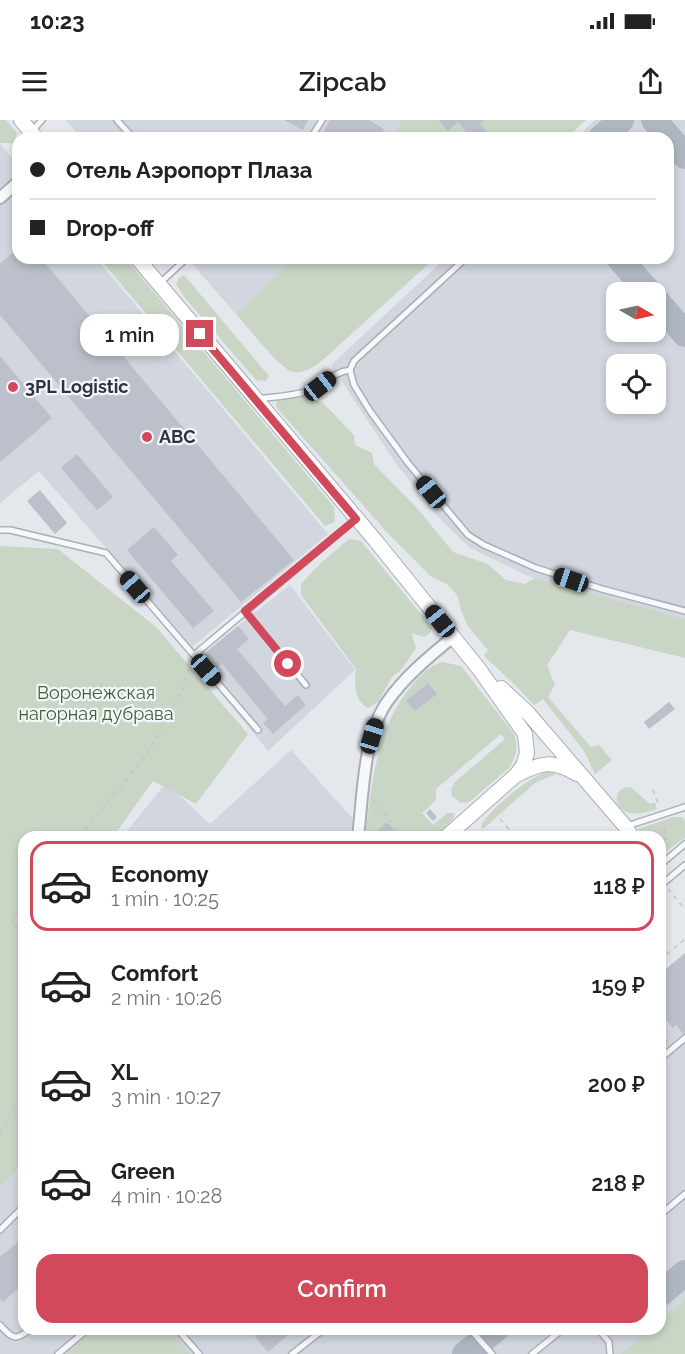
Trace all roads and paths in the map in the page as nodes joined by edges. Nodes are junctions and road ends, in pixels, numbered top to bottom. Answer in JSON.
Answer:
{"nodes":[{"id":1,"x":21,"y":120,"type":"edge"},
{"id":2,"x":117,"y":120,"type":"edge"},
{"id":3,"x":31,"y":132,"type":"edge"},
{"id":4,"x":128,"y":132,"type":"edge"},
{"id":5,"x":142,"y":264,"type":"edge"},
{"id":6,"x":181,"y":264,"type":"edge"},
{"id":7,"x":459,"y":264,"type":"edge"},
{"id":8,"x":159,"y":285,"type":"junction"},
{"id":9,"x":350,"y":370,"type":"junction"},
{"id":10,"x":255,"y":400,"type":"junction"},
{"id":11,"x":356,"y":519,"type":"junction"},
{"id":12,"x":0,"y":530,"type":"edge"},
{"id":13,"x":245,"y":611,"type":"junction"},
{"id":14,"x":685,"y":611,"type":"edge"},
{"id":15,"x":453,"y":637,"type":"junction"},
{"id":16,"x":194,"y":655,"type":"junction"},
{"id":17,"x":480,"y":669,"type":"junction"},
{"id":18,"x":306,"y":685,"type":"dead end"},
{"id":19,"x":258,"y":730,"type":"dead end"},
{"id":20,"x":515,"y":776,"type":"junction"},
{"id":21,"x":584,"y":778,"type":"junction"},
{"id":22,"x":372,"y":799,"type":"dead end"},
{"id":23,"x":685,"y":807,"type":"edge"},
{"id":24,"x":500,"y":819,"type":"dead end"},
{"id":25,"x":85,"y":831,"type":"edge"},
{"id":26,"x":359,"y":831,"type":"edge"},
{"id":27,"x":399,"y":831,"type":"edge"},
{"id":28,"x":453,"y":831,"type":"edge"},
{"id":29,"x":511,"y":831,"type":"edge"},
{"id":30,"x":628,"y":831,"type":"edge"},
{"id":31,"x":631,"y":831,"type":"edge"},
{"id":32,"x":685,"y":844,"type":"edge"},
{"id":33,"x":666,"y":860,"type":"edge"},
{"id":34,"x":685,"y":865,"type":"edge"},
{"id":35,"x":666,"y":882,"type":"edge"},
{"id":36,"x":666,"y":889,"type":"edge"},
{"id":37,"x":685,"y":909,"type":"edge"},
{"id":38,"x":18,"y":912,"type":"edge"},
{"id":39,"x":18,"y":928,"type":"edge"},
{"id":40,"x":685,"y":939,"type":"edge"},
{"id":41,"x":666,"y":955,"type":"edge"},
{"id":42,"x":685,"y":1038,"type":"edge"},
{"id":43,"x":666,"y":1054,"type":"edge"},
{"id":44,"x":18,"y":1102,"type":"edge"},
{"id":45,"x":0,"y":1136,"type":"edge"},
{"id":46,"x":685,"y":1194,"type":"edge"},
{"id":47,"x":666,"y":1210,"type":"edge"},
{"id":48,"x":18,"y":1212,"type":"edge"},
{"id":49,"x":0,"y":1230,"type":"edge"},
{"id":50,"x":0,"y":1325,"type":"edge"},
{"id":51,"x":23,"y":1335,"type":"edge"},
{"id":52,"x":81,"y":1335,"type":"edge"},
{"id":53,"x":182,"y":1335,"type":"edge"},
{"id":54,"x":316,"y":1335,"type":"edge"},
{"id":55,"x":475,"y":1335,"type":"edge"},
{"id":56,"x":556,"y":1335,"type":"edge"},
{"id":57,"x":603,"y":1335,"type":"edge"},
{"id":58,"x":58,"y":1354,"type":"edge"},
{"id":59,"x":199,"y":1354,"type":"edge"},
{"id":60,"x":292,"y":1354,"type":"edge"},
{"id":61,"x":492,"y":1354,"type":"edge"},
{"id":62,"x":532,"y":1354,"type":"edge"},
{"id":63,"x":610,"y":1354,"type":"edge"}],
"edges":[{"from":1,"to":3,"type":"main road"},
{"from":2,"to":4,"type":"lane"},
{"from":5,"to":8,"type":"main road"},
{"from":6,"to":8,"type":"lane"},
{"from":7,"to":9,"type":"lane"},
{"from":8,"to":10,"type":"main road"},
{"from":9,"to":10,"type":"lane"},
{"from":9,"to":14,"type":"lane"},
{"from":10,"to":11,"type":"main road"},
{"from":11,"to":13,"type":"lane"},
{"from":11,"to":15,"type":"main road"},
{"from":12,"to":16,"type":"lane"},
{"from":13,"to":16,"type":"lane"},
{"from":13,"to":18,"type":"lane"},
{"from":15,"to":17,"type":"main road"},
{"from":15,"to":26,"type":"street"},
{"from":16,"to":19,"type":"lane"},
{"from":16,"to":25,"type":"path"},
{"from":17,"to":20,"type":"main road"},
{"from":17,"to":21,"type":"main road"},
{"from":20,"to":21,"type":"main road"},
{"from":20,"to":28,"type":"main road"},
{"from":21,"to":30,"type":"main road"},
{"from":22,"to":27,"type":"path"},
{"from":23,"to":31,"type":"lane"},
{"from":24,"to":29,"type":"path"},
{"from":32,"to":33,"type":"lane"},
{"from":34,"to":35,"type":"lane"},
{"from":36,"to":37,"type":"path"},
{"from":38,"to":39,"type":"path"},
{"from":40,"to":41,"type":"path"},
{"from":42,"to":43,"type":"lane"},
{"from":44,"to":45,"type":"path"},
{"from":46,"to":47,"type":"lane"},
{"from":48,"to":49,"type":"lane"},
{"from":50,"to":51,"type":"lane"},
{"from":52,"to":58,"type":"lane"},
{"from":53,"to":59,"type":"lane"},
{"from":54,"to":60,"type":"lane"},
{"from":55,"to":61,"type":"lane"},
{"from":56,"to":62,"type":"lane"},
{"from":57,"to":63,"type":"lane"}]}
